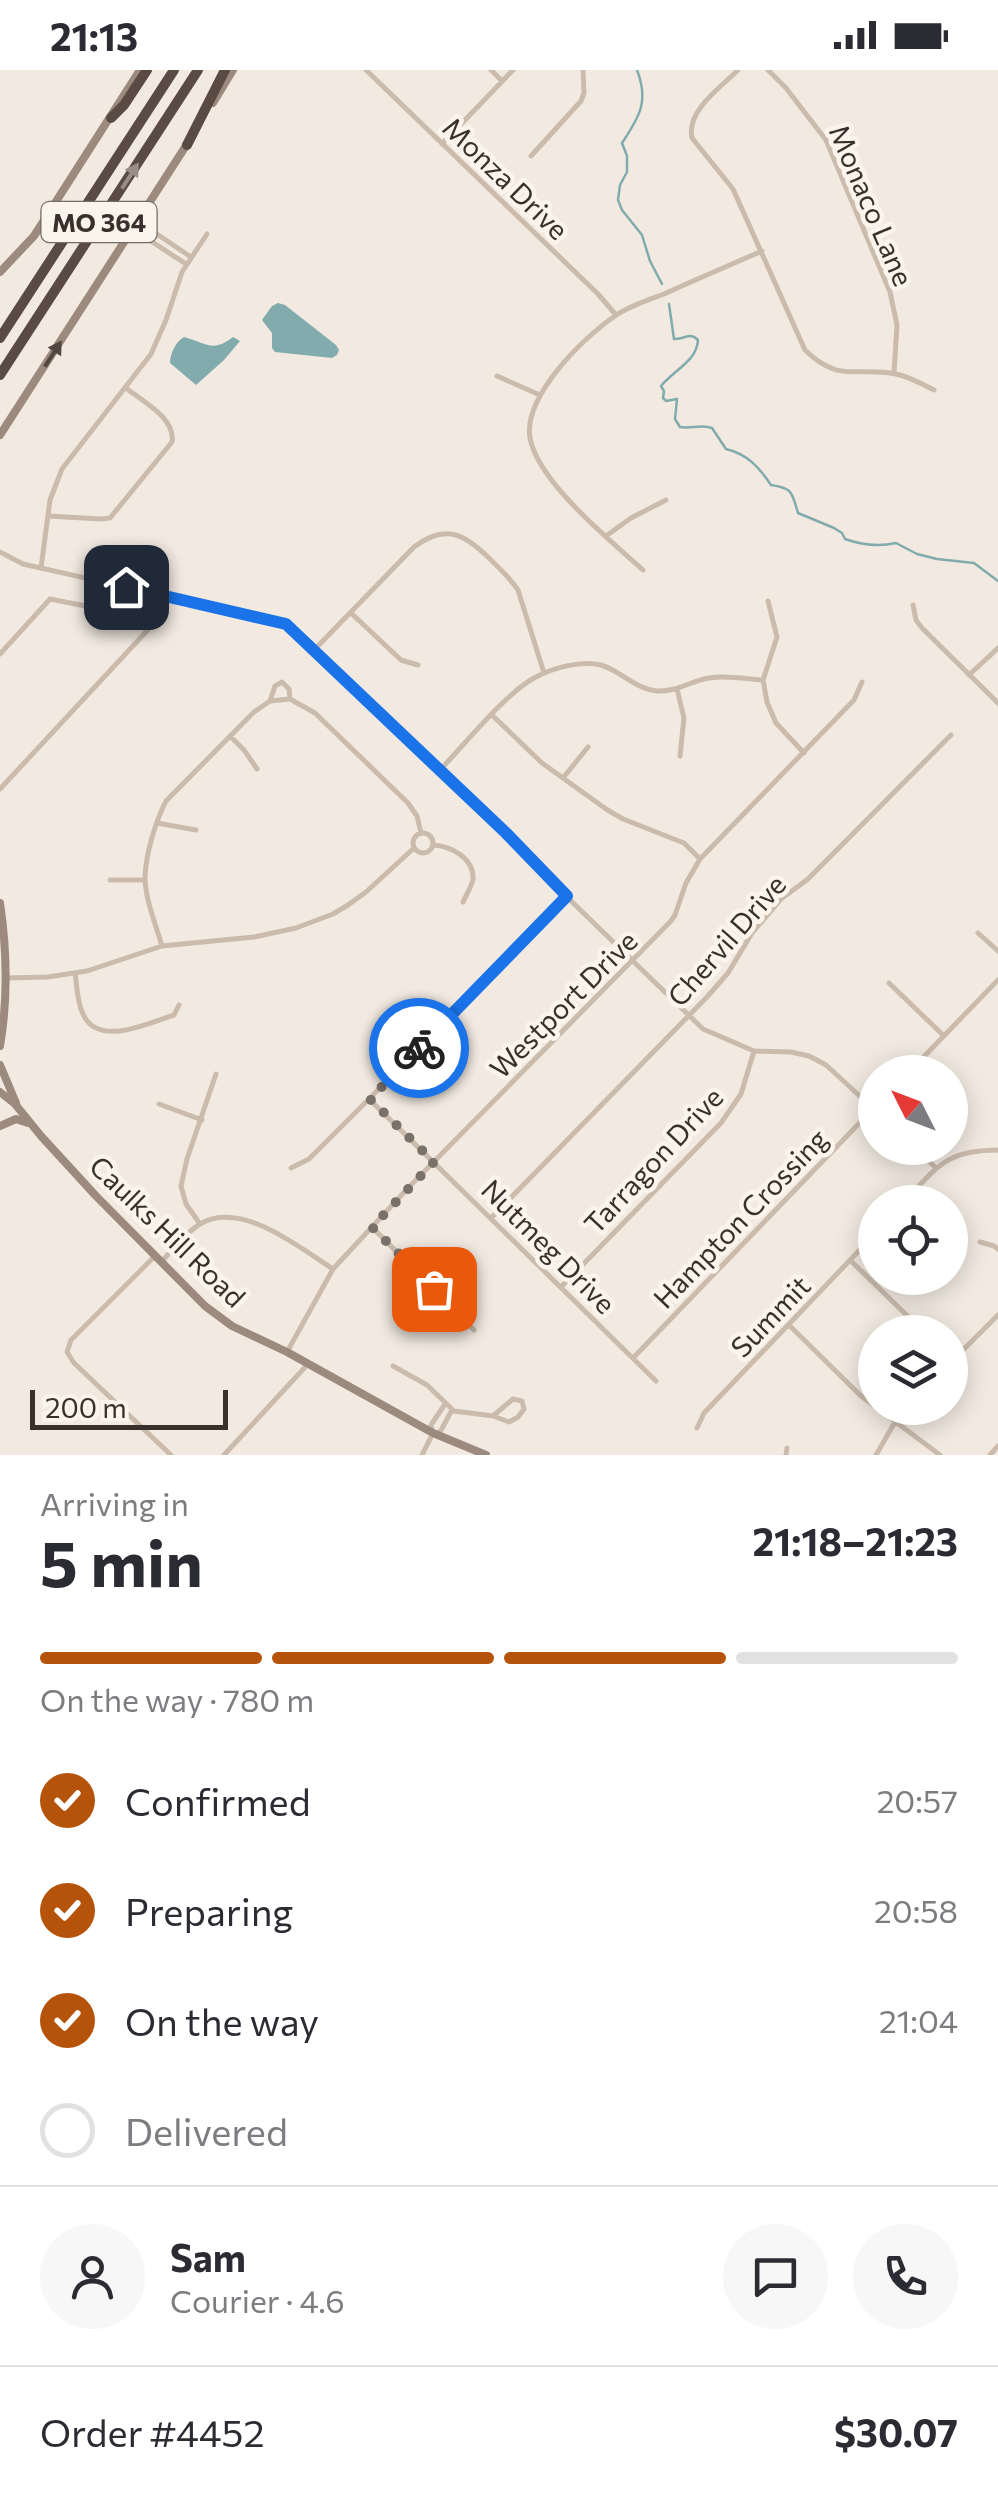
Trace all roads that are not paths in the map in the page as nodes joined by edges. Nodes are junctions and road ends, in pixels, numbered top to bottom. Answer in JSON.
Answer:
{"nodes":[{"id":1,"x":144,"y":70,"type":"edge"},
{"id":2,"x":174,"y":70,"type":"edge"},
{"id":3,"x":198,"y":70,"type":"edge"},
{"id":4,"x":225,"y":70,"type":"edge"},
{"id":5,"x":233,"y":70,"type":"edge"},
{"id":6,"x":366,"y":70,"type":"edge"},
{"id":7,"x":491,"y":70,"type":"edge"},
{"id":8,"x":513,"y":70,"type":"edge"},
{"id":9,"x":583,"y":70,"type":"edge"},
{"id":10,"x":738,"y":70,"type":"edge"},
{"id":11,"x":768,"y":70,"type":"edge"},
{"id":12,"x":502,"y":80,"type":"junction"},
{"id":13,"x":111,"y":118,"type":"joint"},
{"id":14,"x":187,"y":144,"type":"junction"},
{"id":15,"x":442,"y":144,"type":"junction"},
{"id":16,"x":531,"y":156,"type":"dead end"},
{"id":17,"x":136,"y":226,"type":"junction"},
{"id":18,"x":207,"y":234,"type":"dead end"},
{"id":19,"x":762,"y":250,"type":"junction"},
{"id":20,"x":191,"y":257,"type":"junction"},
{"id":21,"x":186,"y":264,"type":"junction"},
{"id":22,"x":0,"y":272,"type":"edge"},
{"id":23,"x":616,"y":315,"type":"junction"},
{"id":24,"x":0,"y":338,"type":"edge"},
{"id":25,"x":894,"y":374,"type":"junction"},
{"id":26,"x":0,"y":375,"type":"edge"},
{"id":27,"x":498,"y":376,"type":"dead end"},
{"id":28,"x":126,"y":388,"type":"junction"},
{"id":29,"x":934,"y":390,"type":"dead end"},
{"id":30,"x":540,"y":396,"type":"junction"},
{"id":31,"x":0,"y":436,"type":"edge"},
{"id":32,"x":666,"y":500,"type":"dead end"},
{"id":33,"x":48,"y":516,"type":"junction"},
{"id":34,"x":606,"y":536,"type":"junction"},
{"id":35,"x":0,"y":552,"type":"edge"},
{"id":36,"x":42,"y":568,"type":"junction"},
{"id":37,"x":644,"y":570,"type":"dead end"},
{"id":38,"x":768,"y":602,"type":"dead end"},
{"id":39,"x":913,"y":605,"type":"dead end"},
{"id":40,"x":351,"y":612,"type":"junction"},
{"id":41,"x":998,"y":648,"type":"edge"},
{"id":42,"x":314,"y":650,"type":"junction"},
{"id":43,"x":0,"y":654,"type":"edge"},
{"id":44,"x":418,"y":666,"type":"dead end"},
{"id":45,"x":544,"y":672,"type":"junction"},
{"id":46,"x":969,"y":675,"type":"junction"},
{"id":47,"x":763,"y":680,"type":"junction"},
{"id":48,"x":862,"y":682,"type":"dead end"},
{"id":49,"x":678,"y":690,"type":"junction"},
{"id":50,"x":290,"y":699,"type":"junction"},
{"id":51,"x":270,"y":701,"type":"junction"},
{"id":52,"x":998,"y":703,"type":"edge"},
{"id":53,"x":492,"y":715,"type":"junction"},
{"id":54,"x":951,"y":735,"type":"dead end"},
{"id":55,"x":230,"y":736,"type":"junction"},
{"id":56,"x":588,"y":747,"type":"dead end"},
{"id":57,"x":804,"y":752,"type":"junction"},
{"id":58,"x":680,"y":756,"type":"dead end"},
{"id":59,"x":257,"y":769,"type":"dead end"},
{"id":60,"x":440,"y":770,"type":"junction"},
{"id":61,"x":563,"y":778,"type":"junction"},
{"id":62,"x":0,"y":789,"type":"edge"},
{"id":63,"x":156,"y":823,"type":"junction"},
{"id":64,"x":196,"y":830,"type":"dead end"},
{"id":65,"x":421,"y":833,"type":"junction"},
{"id":66,"x":434,"y":845,"type":"junction"},
{"id":67,"x":414,"y":848,"type":"junction"},
{"id":68,"x":700,"y":859,"type":"junction"},
{"id":69,"x":110,"y":880,"type":"dead end"},
{"id":70,"x":145,"y":880,"type":"junction"},
{"id":71,"x":567,"y":896,"type":"junction"},
{"id":72,"x":463,"y":902,"type":"dead end"},
{"id":73,"x":0,"y":903,"type":"edge"},
{"id":74,"x":978,"y":932,"type":"dead end"},
{"id":75,"x":162,"y":946,"type":"junction"},
{"id":76,"x":998,"y":951,"type":"edge"},
{"id":77,"x":634,"y":960,"type":"junction"},
{"id":78,"x":75,"y":973,"type":"junction"},
{"id":79,"x":6,"y":978,"type":"junction"},
{"id":80,"x":998,"y":980,"type":"edge"},
{"id":81,"x":889,"y":983,"type":"dead end"},
{"id":82,"x":179,"y":1005,"type":"dead end"},
{"id":83,"x":688,"y":1015,"type":"junction"},
{"id":84,"x":944,"y":1036,"type":"junction"},
{"id":85,"x":0,"y":1046,"type":"edge"},
{"id":86,"x":754,"y":1050,"type":"junction"},
{"id":87,"x":925,"y":1055,"type":"edge"},
{"id":88,"x":0,"y":1065,"type":"edge"},
{"id":89,"x":216,"y":1074,"type":"dead end"},
{"id":90,"x":0,"y":1092,"type":"edge"},
{"id":91,"x":858,"y":1094,"type":"edge"},
{"id":92,"x":370,"y":1099,"type":"junction"},
{"id":93,"x":159,"y":1104,"type":"dead end"},
{"id":94,"x":21,"y":1111,"type":"junction"},
{"id":95,"x":202,"y":1120,"type":"junction"},
{"id":96,"x":32,"y":1125,"type":"junction"},
{"id":97,"x":0,"y":1126,"type":"edge"},
{"id":98,"x":858,"y":1126,"type":"edge"},
{"id":99,"x":998,"y":1150,"type":"edge"},
{"id":100,"x":434,"y":1162,"type":"junction"},
{"id":101,"x":933,"y":1165,"type":"edge"},
{"id":102,"x":291,"y":1168,"type":"dead end"},
{"id":103,"x":936,"y":1168,"type":"junction"},
{"id":104,"x":920,"y":1185,"type":"edge"},
{"id":105,"x":492,"y":1217,"type":"junction"},
{"id":106,"x":200,"y":1224,"type":"junction"},
{"id":107,"x":372,"y":1227,"type":"junction"},
{"id":108,"x":980,"y":1242,"type":"dead end"},
{"id":109,"x":998,"y":1249,"type":"edge"},
{"id":110,"x":858,"y":1253,"type":"edge"},
{"id":111,"x":158,"y":1259,"type":"junction"},
{"id":112,"x":851,"y":1261,"type":"junction"},
{"id":113,"x":333,"y":1269,"type":"junction"},
{"id":114,"x":562,"y":1286,"type":"junction"},
{"id":115,"x":998,"y":1314,"type":"edge"},
{"id":116,"x":907,"y":1315,"type":"edge"},
{"id":117,"x":789,"y":1325,"type":"junction"},
{"id":118,"x":474,"y":1330,"type":"dead end"},
{"id":119,"x":968,"y":1343,"type":"edge"},
{"id":120,"x":287,"y":1352,"type":"junction"},
{"id":121,"x":633,"y":1358,"type":"junction"},
{"id":122,"x":308,"y":1364,"type":"junction"},
{"id":123,"x":393,"y":1366,"type":"dead end"},
{"id":124,"x":656,"y":1381,"type":"dead end"},
{"id":125,"x":858,"y":1393,"type":"edge"},
{"id":126,"x":445,"y":1404,"type":"junction"},
{"id":127,"x":452,"y":1410,"type":"junction"},
{"id":128,"x":492,"y":1416,"type":"junction"},
{"id":129,"x":894,"y":1425,"type":"edge"},
{"id":130,"x":900,"y":1425,"type":"edge"},
{"id":131,"x":697,"y":1428,"type":"dead end"},
{"id":132,"x":433,"y":1433,"type":"junction"},
{"id":133,"x":998,"y":1446,"type":"edge"},
{"id":134,"x":171,"y":1455,"type":"edge"},
{"id":135,"x":224,"y":1455,"type":"edge"},
{"id":136,"x":422,"y":1455,"type":"edge"},
{"id":137,"x":486,"y":1455,"type":"edge"},
{"id":138,"x":876,"y":1455,"type":"edge"},
{"id":139,"x":940,"y":1455,"type":"edge"},
{"id":140,"x":990,"y":1455,"type":"edge"}],
"edges":[{"from":1,"to":13,"type":"highway"},
{"from":2,"to":24,"type":"highway","number":"MO 364"},
{"from":26,"to":3,"type":"highway","number":"MO 364","one_way":true},
{"from":4,"to":14,"type":"highway"},
{"from":5,"to":14,"type":"main road"},
{"from":6,"to":15,"type":"street","name":"Monza Drive"},
{"from":7,"to":12,"type":"street"},
{"from":8,"to":12,"type":"street"},
{"from":9,"to":16,"type":"street"},
{"from":10,"to":19,"type":"street"},
{"from":11,"to":25,"type":"street","name":"Monaco Lane"},
{"from":12,"to":15,"type":"street"},
{"from":13,"to":22,"type":"main road"},
{"from":14,"to":17,"type":"main road"},
{"from":15,"to":23,"type":"street","name":"Monza Drive"},
{"from":17,"to":20,"type":"street"},
{"from":17,"to":21,"type":"street"},
{"from":31,"to":17,"type":"main road","one_way":true},
{"from":18,"to":20,"type":"street"},
{"from":19,"to":23,"type":"street"},
{"from":19,"to":25,"type":"street"},
{"from":20,"to":21,"type":"street"},
{"from":21,"to":28,"type":"street"},
{"from":23,"to":30,"type":"street"},
{"from":25,"to":29,"type":"street"},
{"from":27,"to":30,"type":"street"},
{"from":28,"to":33,"type":"street"},
{"from":28,"to":33,"type":"street"},
{"from":30,"to":34,"type":"street"},
{"from":32,"to":34,"type":"street"},
{"from":33,"to":36,"type":"street"},
{"from":34,"to":37,"type":"street"},
{"from":35,"to":36,"type":"street"},
{"from":36,"to":42,"type":"street"},
{"from":38,"to":47,"type":"street"},
{"from":39,"to":46,"type":"street"},
{"from":40,"to":42,"type":"street"},
{"from":40,"to":44,"type":"street"},
{"from":40,"to":45,"type":"street"},
{"from":41,"to":46,"type":"street"},
{"from":42,"to":60,"type":"street"},
{"from":43,"to":62,"type":"street"},
{"from":45,"to":49,"type":"street"},
{"from":45,"to":53,"type":"street"},
{"from":46,"to":52,"type":"street"},
{"from":47,"to":49,"type":"street"},
{"from":47,"to":57,"type":"street"},
{"from":48,"to":57,"type":"street","name":"Westport Drive"},
{"from":49,"to":58,"type":"street"},
{"from":50,"to":51,"type":"street"},
{"from":50,"to":51,"type":"street"},
{"from":50,"to":65,"type":"street"},
{"from":51,"to":55,"type":"street"},
{"from":53,"to":60,"type":"street"},
{"from":53,"to":61,"type":"street"},
{"from":54,"to":83,"type":"street","name":"Chervil Drive"},
{"from":55,"to":59,"type":"street"},
{"from":55,"to":63,"type":"street"},
{"from":56,"to":61,"type":"street"},
{"from":57,"to":68,"type":"street","name":"Westport Drive"},
{"from":60,"to":71,"type":"street"},
{"from":61,"to":68,"type":"street"},
{"from":63,"to":64,"type":"street"},
{"from":63,"to":70,"type":"street"},
{"from":65,"to":66,"type":"street"},
{"from":65,"to":67,"type":"street"},
{"from":66,"to":67,"type":"street"},
{"from":66,"to":72,"type":"street"},
{"from":67,"to":75,"type":"street"},
{"from":68,"to":77,"type":"street","name":"Westport Drive"},
{"from":69,"to":70,"type":"street"},
{"from":70,"to":75,"type":"street"},
{"from":71,"to":77,"type":"street"},
{"from":71,"to":92,"type":"street"},
{"from":73,"to":79,"type":"main road"},
{"from":74,"to":76,"type":"street"},
{"from":75,"to":78,"type":"street"},
{"from":77,"to":83,"type":"street"},
{"from":77,"to":100,"type":"street","name":"Westport Drive"},
{"from":78,"to":79,"type":"street"},
{"from":78,"to":82,"type":"street"},
{"from":79,"to":85,"type":"main road"},
{"from":80,"to":84,"type":"street"},
{"from":81,"to":84,"type":"street"},
{"from":83,"to":86,"type":"street"},
{"from":83,"to":105,"type":"street","name":"Chervil Drive"},
{"from":84,"to":87,"type":"street"},
{"from":86,"to":91,"type":"street"},
{"from":86,"to":114,"type":"street","name":"Tarragon Drive"},
{"from":88,"to":94,"type":"main road"},
{"from":89,"to":95,"type":"street"},
{"from":90,"to":94,"type":"main road","name":"Caulks Hill Road"},
{"from":92,"to":100,"type":"street","name":"Nutmeg Drive"},
{"from":92,"to":102,"type":"street"},
{"from":93,"to":95,"type":"street"},
{"from":94,"to":96,"type":"main road","name":"Caulks Hill Road"},
{"from":95,"to":106,"type":"street"},
{"from":96,"to":97,"type":"main road"},
{"from":96,"to":111,"type":"main road","name":"Caulks Hill Road"},
{"from":98,"to":121,"type":"street","name":"Hampton Crossing"},
{"from":99,"to":103,"type":"street"},
{"from":100,"to":105,"type":"street","name":"Nutmeg Drive"},
{"from":100,"to":107,"type":"street","name":"Westport Drive"},
{"from":101,"to":103,"type":"street"},
{"from":103,"to":104,"type":"street"},
{"from":105,"to":114,"type":"street","name":"Nutmeg Drive"},
{"from":106,"to":111,"type":"street"},
{"from":106,"to":113,"type":"street"},
{"from":107,"to":113,"type":"street","name":"Westport Drive"},
{"from":107,"to":118,"type":"street"},
{"from":108,"to":109,"type":"street"},
{"from":110,"to":112,"type":"street","name":"Summit"},
{"from":111,"to":120,"type":"main road","name":"Caulks Hill Road"},
{"from":111,"to":134,"type":"street"},
{"from":112,"to":116,"type":"street"},
{"from":112,"to":117,"type":"street","name":"Summit"},
{"from":113,"to":120,"type":"street","name":"Westport Drive"},
{"from":114,"to":121,"type":"street","name":"Nutmeg Drive"},
{"from":115,"to":119,"type":"street"},
{"from":117,"to":125,"type":"street"},
{"from":117,"to":131,"type":"street","name":"Summit"},
{"from":120,"to":122,"type":"main road","name":"Caulks Hill Road"},
{"from":121,"to":124,"type":"street","name":"Nutmeg Drive"},
{"from":122,"to":132,"type":"main road","name":"Caulks Hill Road"},
{"from":122,"to":135,"type":"street"},
{"from":123,"to":126,"type":"street"},
{"from":126,"to":127,"type":"street"},
{"from":126,"to":132,"type":"street"},
{"from":127,"to":128,"type":"street"},
{"from":127,"to":132,"type":"street"},
{"from":128,"to":128,"type":"street"},
{"from":129,"to":138,"type":"street"},
{"from":130,"to":139,"type":"street"},
{"from":132,"to":136,"type":"street"},
{"from":132,"to":137,"type":"main road","name":"Caulks Hill Road"},
{"from":133,"to":140,"type":"street"}]}
